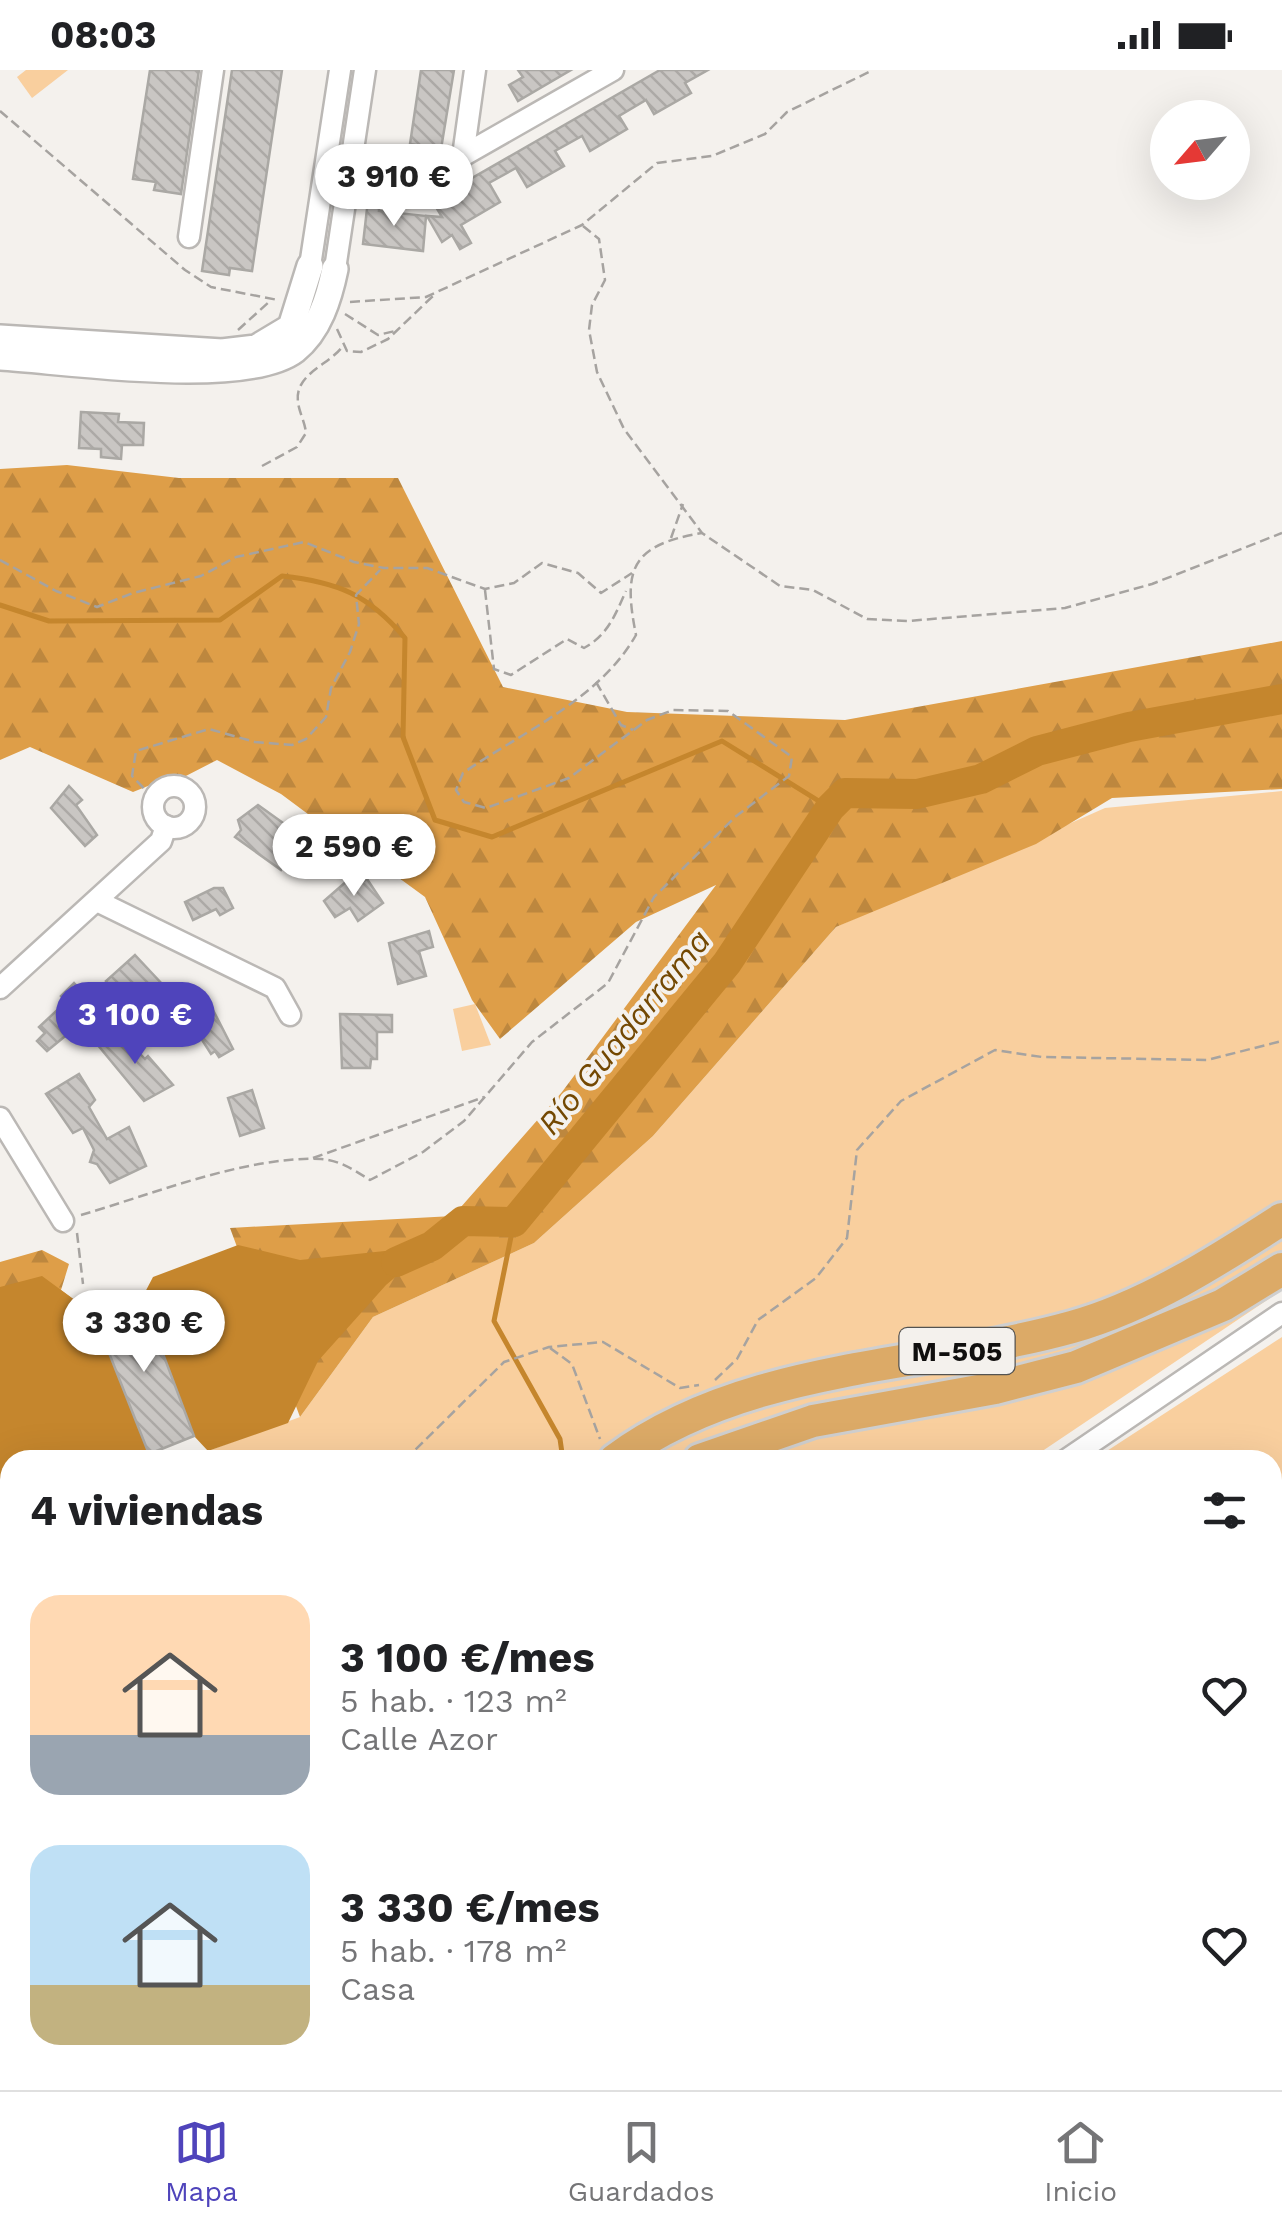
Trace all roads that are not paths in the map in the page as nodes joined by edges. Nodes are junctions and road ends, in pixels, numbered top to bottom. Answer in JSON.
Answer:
{"nodes":[{"id":1,"x":214,"y":70,"type":"edge"},
{"id":2,"x":340,"y":70,"type":"edge"},
{"id":3,"x":365,"y":70,"type":"edge"},
{"id":4,"x":475,"y":70,"type":"edge"},
{"id":5,"x":613,"y":70,"type":"edge"},
{"id":6,"x":463,"y":156,"type":"junction"},
{"id":7,"x":416,"y":183,"type":"dead end"},
{"id":8,"x":189,"y":237,"type":"dead end"},
{"id":9,"x":323,"y":268,"type":"junction"},
{"id":10,"x":0,"y":338,"type":"edge"},
{"id":11,"x":0,"y":357,"type":"edge"},
{"id":12,"x":166,"y":826,"type":"junction"},
{"id":13,"x":97,"y":901,"type":"junction"},
{"id":14,"x":0,"y":988,"type":"edge"},
{"id":15,"x":290,"y":1015,"type":"dead end"},
{"id":16,"x":0,"y":1118,"type":"edge"},
{"id":17,"x":71,"y":1219,"type":"road end"},
{"id":18,"x":1282,"y":1220,"type":"edge"},
{"id":19,"x":1282,"y":1270,"type":"edge"},
{"id":20,"x":1282,"y":1313,"type":"edge"},
{"id":21,"x":619,"y":1450,"type":"edge"},
{"id":22,"x":729,"y":1450,"type":"edge"},
{"id":23,"x":1081,"y":1450,"type":"edge"}],
"edges":[{"from":1,"to":8,"type":"street"},
{"from":2,"to":9,"type":"street"},
{"from":3,"to":9,"type":"street"},
{"from":4,"to":6,"type":"street"},
{"from":5,"to":6,"type":"street"},
{"from":6,"to":7,"type":"street"},
{"from":9,"to":10,"type":"street"},
{"from":9,"to":11,"type":"street"},
{"from":12,"to":12,"type":"street"},
{"from":12,"to":13,"type":"street"},
{"from":13,"to":14,"type":"street"},
{"from":13,"to":15,"type":"street"},
{"from":16,"to":17,"type":"street"},
{"from":18,"to":21,"type":"highway","number":"M-505"},
{"from":19,"to":22,"type":"highway","number":"M-505"},
{"from":20,"to":23,"type":"street"}]}
